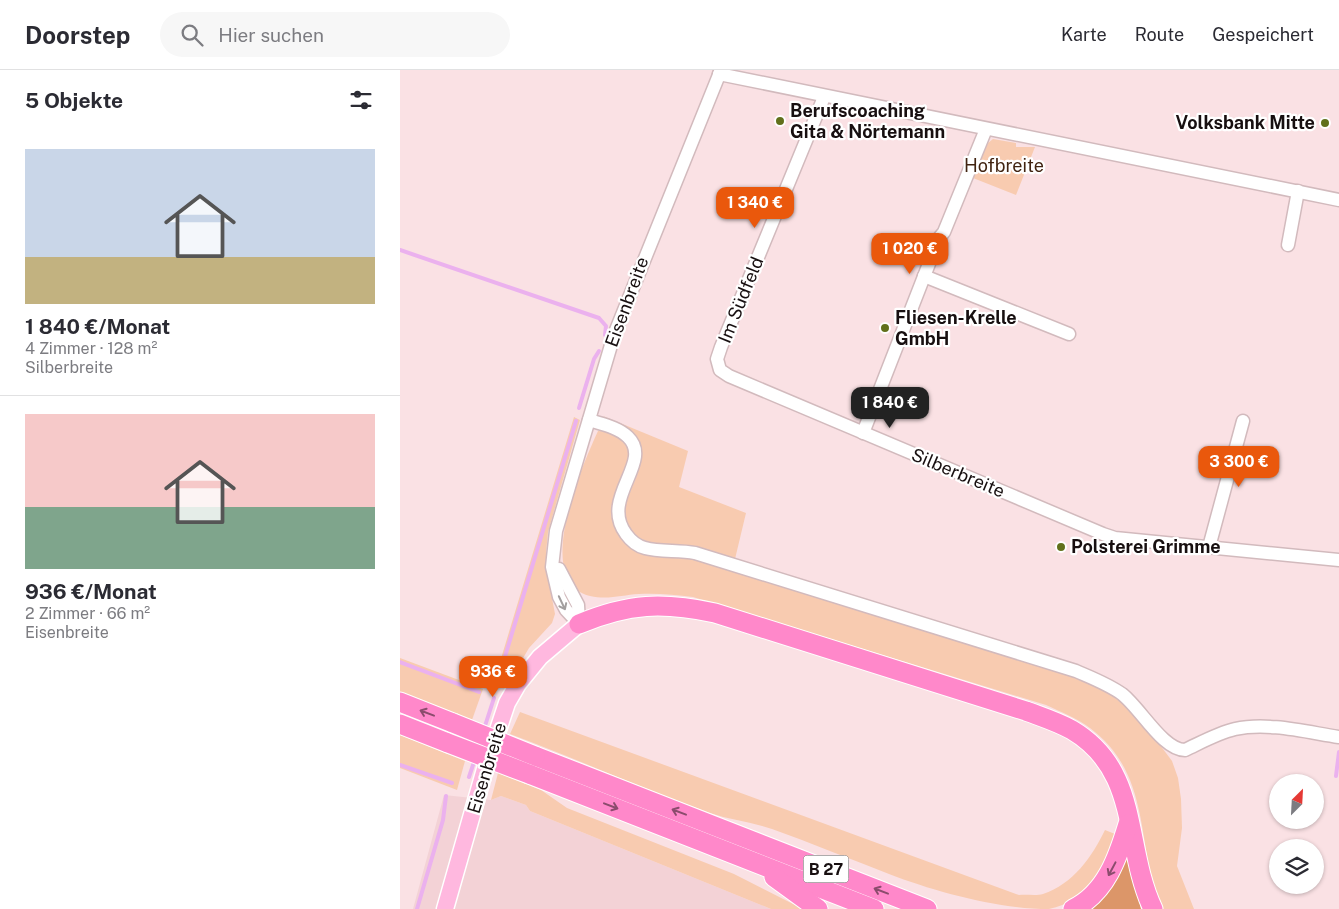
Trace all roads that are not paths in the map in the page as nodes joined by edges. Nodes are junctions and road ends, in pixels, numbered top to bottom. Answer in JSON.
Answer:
{"nodes":[{"id":1,"x":720,"y":72,"type":"edge"},
{"id":2,"x":824,"y":97,"type":"junction"},
{"id":3,"x":986,"y":129,"type":"junction"},
{"id":4,"x":1298,"y":191,"type":"junction"},
{"id":5,"x":1339,"y":200,"type":"edge"},
{"id":6,"x":1288,"y":244,"type":"dead end"},
{"id":7,"x":924,"y":276,"type":"junction"},
{"id":8,"x":1069,"y":334,"type":"dead end"},
{"id":9,"x":718,"y":366,"type":"joint"},
{"id":10,"x":589,"y":420,"type":"junction"},
{"id":11,"x":1243,"y":421,"type":"dead end"},
{"id":12,"x":863,"y":433,"type":"junction"},
{"id":13,"x":1209,"y":547,"type":"junction"},
{"id":14,"x":1339,"y":560,"type":"edge"},
{"id":15,"x":579,"y":624,"type":"junction"},
{"id":16,"x":400,"y":702,"type":"edge"},
{"id":17,"x":400,"y":724,"type":"edge"},
{"id":18,"x":1339,"y":737,"type":"edge"},
{"id":19,"x":1128,"y":823,"type":"junction"},
{"id":20,"x":753,"y":861,"type":"junction"},
{"id":21,"x":445,"y":909,"type":"edge"},
{"id":22,"x":818,"y":909,"type":"edge"},
{"id":23,"x":874,"y":909,"type":"edge"},
{"id":24,"x":927,"y":909,"type":"edge"},
{"id":25,"x":1073,"y":909,"type":"edge"},
{"id":26,"x":1153,"y":909,"type":"edge"}],
"edges":[{"from":1,"to":2,"type":"street"},
{"from":1,"to":10,"type":"street","name":"Eisenbreite"},
{"from":2,"to":3,"type":"street"},
{"from":2,"to":9,"type":"street","name":"Im Südfeld"},
{"from":3,"to":4,"type":"street"},
{"from":3,"to":7,"type":"street"},
{"from":4,"to":5,"type":"street"},
{"from":4,"to":6,"type":"street"},
{"from":7,"to":8,"type":"street"},
{"from":7,"to":12,"type":"street"},
{"from":9,"to":12,"type":"street","name":"Silberbreite"},
{"from":10,"to":15,"type":"street","name":"Eisenbreite"},
{"from":10,"to":18,"type":"street"},
{"from":11,"to":13,"type":"street"},
{"from":12,"to":13,"type":"street","name":"Silberbreite"},
{"from":13,"to":14,"type":"street","name":"Silberbreite"},
{"from":15,"to":19,"type":"highway"},
{"from":15,"to":21,"type":"main road","name":"Eisenbreite"},
{"from":24,"to":16,"type":"highway","number":"B 27","one_way":true,"bridge":true},
{"from":17,"to":20,"type":"highway","number":"B 27","one_way":true,"bridge":true},
{"from":19,"to":25,"type":"highway","one_way":true},
{"from":19,"to":26,"type":"highway"},
{"from":20,"to":22,"type":"highway"},
{"from":20,"to":23,"type":"highway","number":"B 27"}]}
